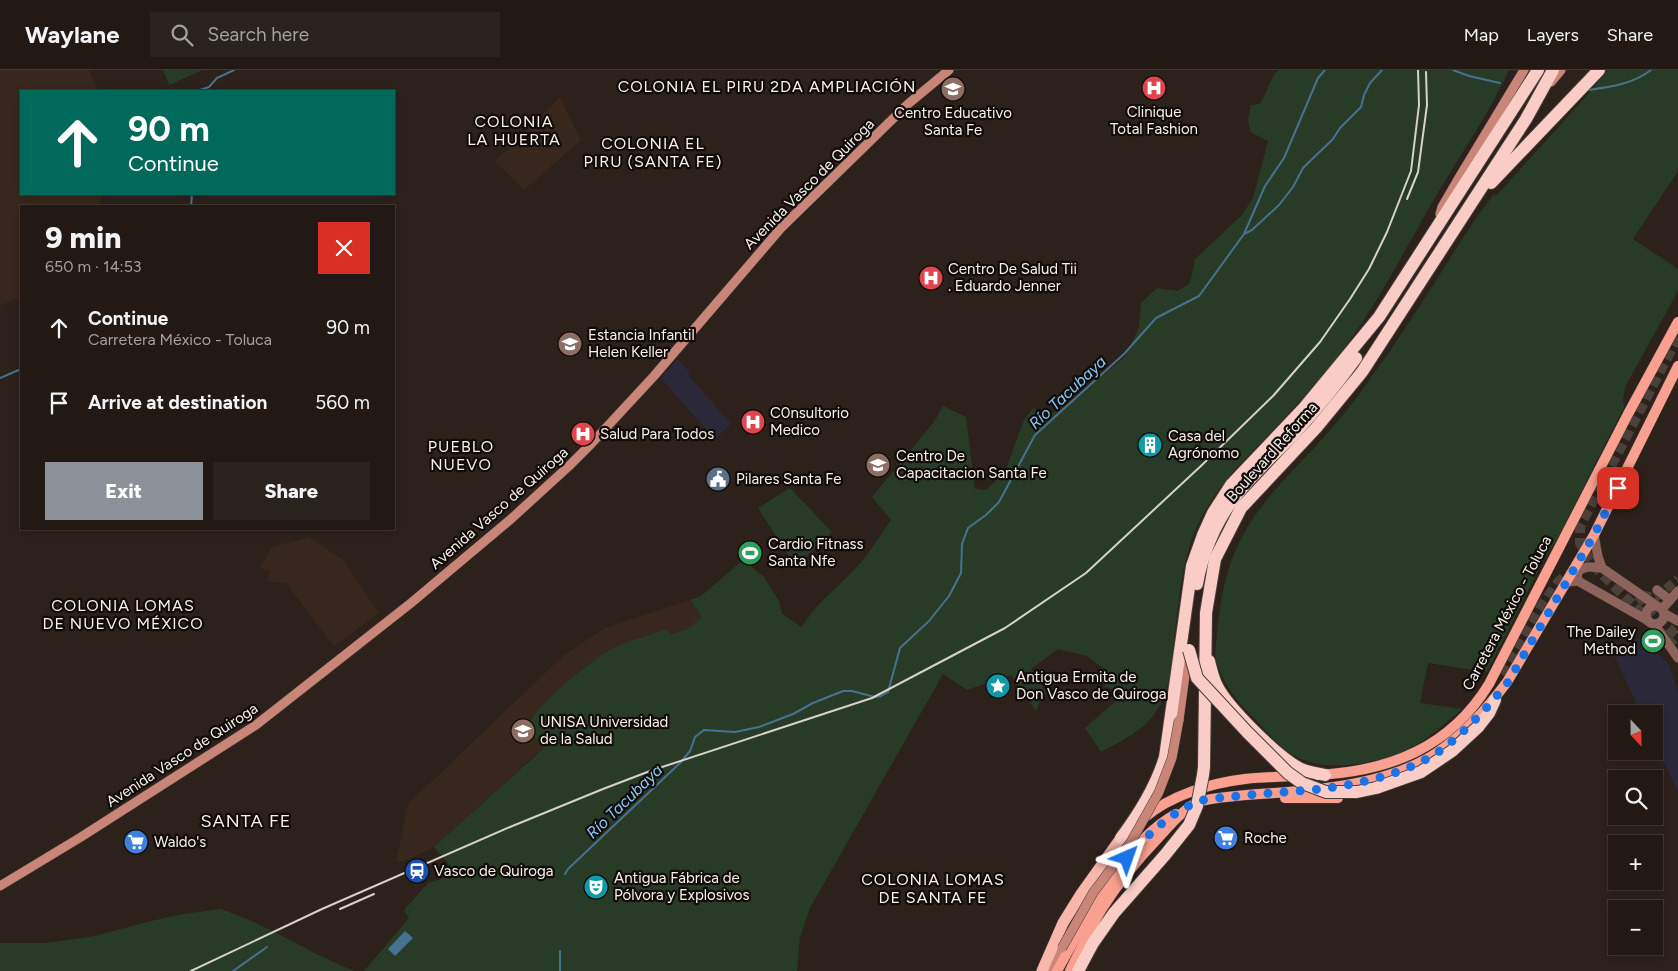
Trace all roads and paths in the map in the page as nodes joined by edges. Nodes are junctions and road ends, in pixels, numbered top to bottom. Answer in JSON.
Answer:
{"nodes":[{"id":1,"x":949,"y":70,"type":"edge"},
{"id":2,"x":1538,"y":70,"type":"edge"},
{"id":3,"x":1553,"y":70,"type":"edge"},
{"id":4,"x":1562,"y":70,"type":"edge"},
{"id":5,"x":1524,"y":71,"type":"edge"},
{"id":6,"x":1596,"y":73,"type":"edge"},
{"id":7,"x":1542,"y":92,"type":"junction"},
{"id":8,"x":1469,"y":206,"type":"junction"},
{"id":9,"x":1437,"y":227,"type":"junction"},
{"id":10,"x":1379,"y":317,"type":"junction"},
{"id":11,"x":1678,"y":322,"type":"edge"},
{"id":12,"x":1678,"y":366,"type":"edge"},
{"id":13,"x":1594,"y":535,"type":"junction"},
{"id":14,"x":1602,"y":568,"type":"junction"},
{"id":15,"x":1578,"y":581,"type":"junction"},
{"id":16,"x":1566,"y":582,"type":"junction"},
{"id":17,"x":1657,"y":590,"type":"dead end"},
{"id":18,"x":1678,"y":591,"type":"edge"},
{"id":19,"x":1670,"y":600,"type":"junction"},
{"id":20,"x":1661,"y":610,"type":"junction"},
{"id":21,"x":1678,"y":621,"type":"edge"},
{"id":22,"x":1651,"y":622,"type":"junction"},
{"id":23,"x":1205,"y":647,"type":"junction"},
{"id":24,"x":1189,"y":650,"type":"junction"},
{"id":25,"x":1678,"y":658,"type":"edge"},
{"id":26,"x":1501,"y":674,"type":"tunnel mouth"},
{"id":27,"x":1504,"y":686,"type":"junction"},
{"id":28,"x":1484,"y":691,"type":"junction"},
{"id":29,"x":1495,"y":700,"type":"junction"},
{"id":30,"x":1324,"y":775,"type":"junction"},
{"id":31,"x":1262,"y":793,"type":"junction"},
{"id":32,"x":1196,"y":804,"type":"junction"},
{"id":33,"x":1121,"y":838,"type":"junction"},
{"id":34,"x":0,"y":886,"type":"edge"},
{"id":35,"x":1042,"y":971,"type":"edge"},
{"id":36,"x":1052,"y":971,"type":"edge"},
{"id":37,"x":1057,"y":971,"type":"edge"},
{"id":38,"x":1070,"y":971,"type":"edge"},
{"id":39,"x":1078,"y":971,"type":"edge"}],
"edges":[{"from":1,"to":34,"type":"main road","name":"Avenida Vasco de Quiroga"},
{"from":2,"to":9,"type":"highway","name":"Boulevard Reforma"},
{"from":3,"to":7,"type":"highway","name":"Boulevard Reforma"},
{"from":4,"to":7,"type":"main road"},
{"from":5,"to":9,"type":"main road"},
{"from":6,"to":8,"type":"highway"},
{"from":7,"to":8,"type":"highway","name":"Boulevard Reforma"},
{"from":8,"to":23,"type":"highway","name":"Boulevard Reforma"},
{"from":9,"to":10,"type":"highway","name":"Boulevard Reforma"},
{"from":10,"to":24,"type":"highway"},
{"from":10,"to":33,"type":"highway","name":"Boulevard Reforma"},
{"from":11,"to":28,"type":"main road","name":"Carretera México - Toluca"},
{"from":12,"to":13,"type":"main road","name":"Carretera México - Toluca"},
{"from":13,"to":14,"type":"street"},
{"from":13,"to":16,"type":"main road","name":"Carretera México - Toluca"},
{"from":14,"to":15,"type":"street"},
{"from":14,"to":20,"type":"street"},
{"from":15,"to":16,"type":"street"},
{"from":15,"to":22,"type":"street"},
{"from":16,"to":27,"type":"main road","name":"Carretera México - Toluca"},
{"from":17,"to":19,"type":"street"},
{"from":18,"to":19,"type":"street"},
{"from":19,"to":20,"type":"street"},
{"from":20,"to":21,"type":"street"},
{"from":20,"to":22,"type":"street"},
{"from":20,"to":22,"type":"street"},
{"from":22,"to":25,"type":"street"},
{"from":23,"to":30,"type":"highway"},
{"from":23,"to":39,"type":"highway","name":"Boulevard Reforma","bridge":true},
{"from":24,"to":29,"type":"highway","bridge":true},
{"from":24,"to":36,"type":"main road","bridge":true},
{"from":26,"to":28,"type":"main road"},
{"from":27,"to":29,"type":"main road","name":"Carretera México - Toluca"},
{"from":27,"to":31,"type":"main road"},
{"from":28,"to":30,"type":"main road","name":"Carretera México - Toluca"},
{"from":29,"to":31,"type":"main road","name":"Carretera México - Toluca"},
{"from":30,"to":33,"type":"main road","name":"Carretera México - Toluca"},
{"from":31,"to":32,"type":"main road","name":"Carretera México - Toluca"},
{"from":32,"to":37,"type":"main road"},
{"from":32,"to":38,"type":"main road","name":"Carretera México - Toluca"},
{"from":33,"to":35,"type":"highway","name":"Boulevard Reforma"}]}
